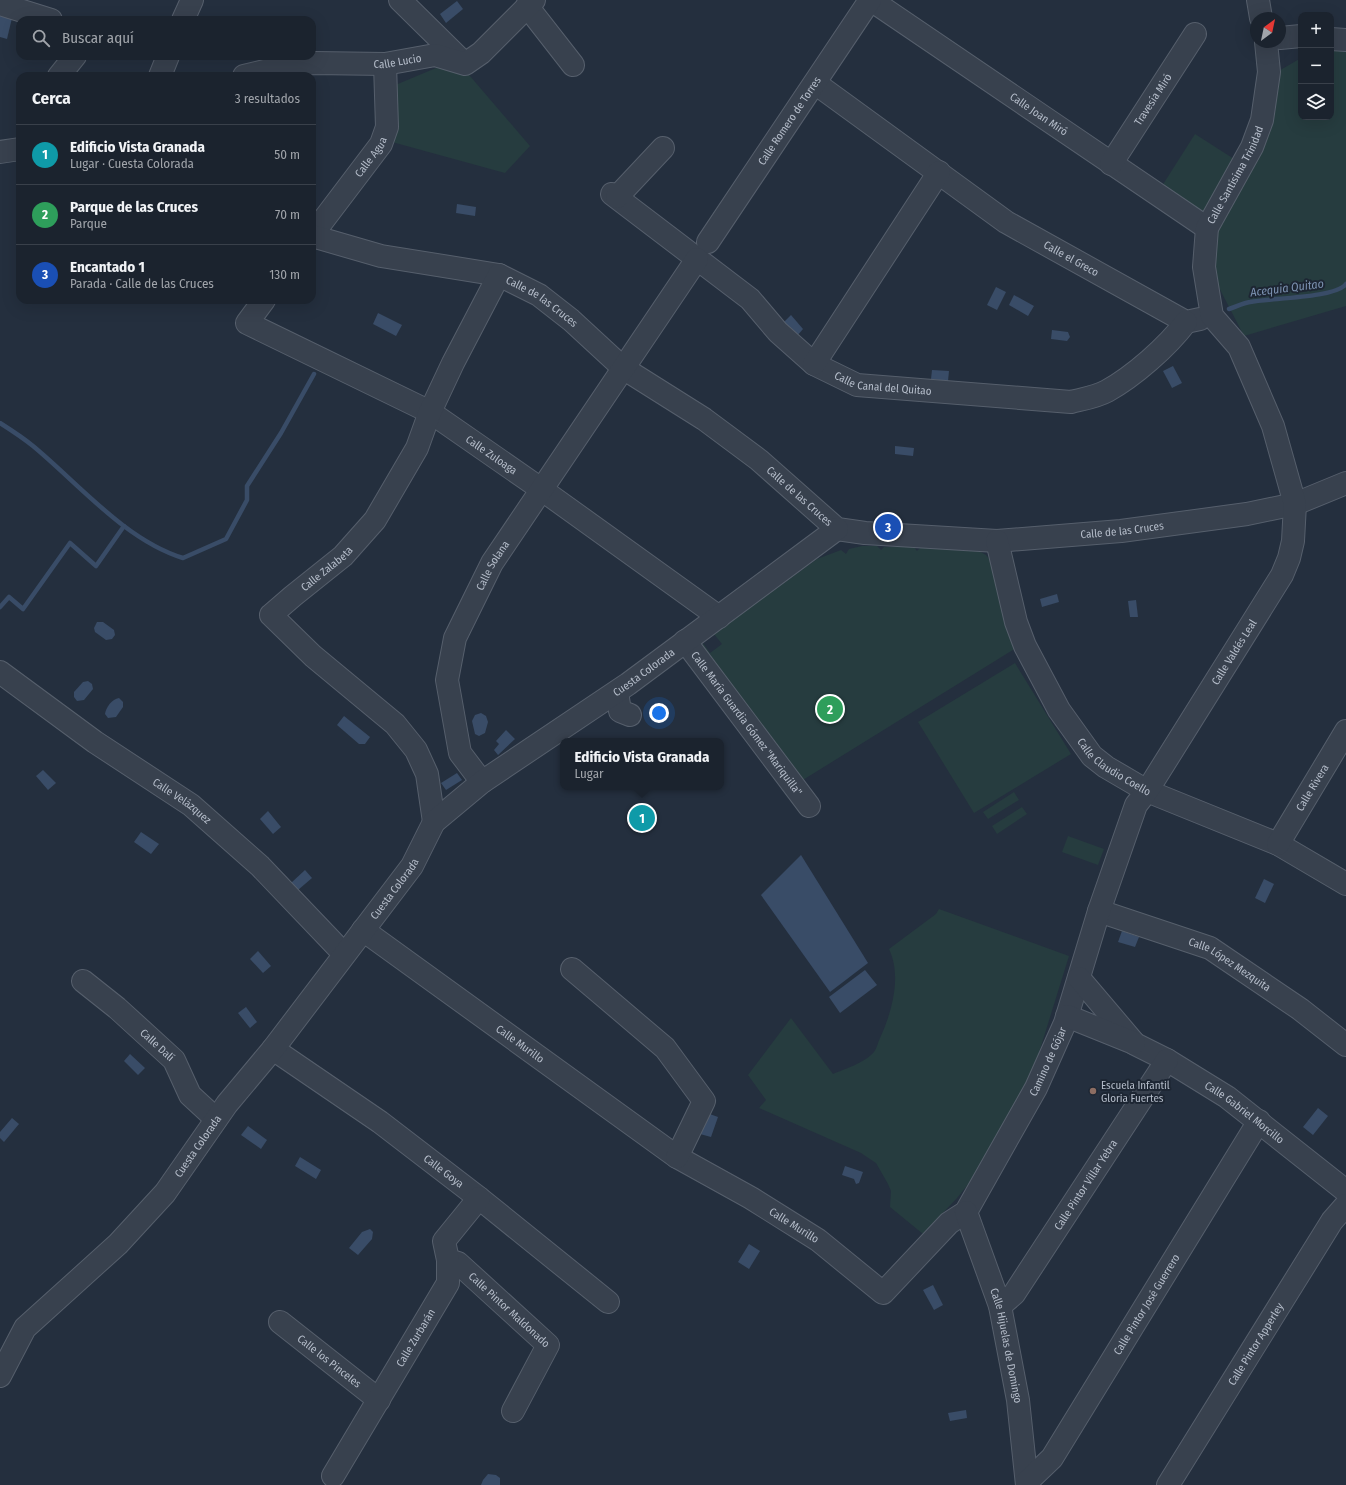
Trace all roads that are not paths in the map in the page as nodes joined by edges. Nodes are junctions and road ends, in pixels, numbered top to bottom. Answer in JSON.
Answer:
{"nodes":[{"id":1,"x":192,"y":0,"type":"edge"},
{"id":2,"x":400,"y":0,"type":"edge"},
{"id":3,"x":871,"y":0,"type":"edge"},
{"id":4,"x":1258,"y":0,"type":"edge"},
{"id":5,"x":530,"y":3,"type":"edge"},
{"id":6,"x":0,"y":4,"type":"edge"},
{"id":7,"x":1261,"y":12,"type":"edge"},
{"id":8,"x":38,"y":16,"type":"edge"},
{"id":9,"x":185,"y":16,"type":"edge"},
{"id":10,"x":1195,"y":34,"type":"dead end"},
{"id":11,"x":1298,"y":36,"type":"edge"},
{"id":12,"x":1286,"y":37,"type":"edge"},
{"id":13,"x":1334,"y":39,"type":"edge"},
{"id":14,"x":1346,"y":40,"type":"edge"},
{"id":15,"x":1267,"y":48,"type":"edge"},
{"id":16,"x":72,"y":60,"type":"edge"},
{"id":17,"x":166,"y":60,"type":"edge"},
{"id":18,"x":385,"y":64,"type":"junction"},
{"id":19,"x":465,"y":64,"type":"junction"},
{"id":20,"x":573,"y":65,"type":"dead end"},
{"id":21,"x":62,"y":72,"type":"edge"},
{"id":22,"x":162,"y":72,"type":"edge"},
{"id":23,"x":260,"y":72,"type":"edge"},
{"id":24,"x":815,"y":83,"type":"junction"},
{"id":25,"x":663,"y":148,"type":"dead end"},
{"id":26,"x":16,"y":150,"type":"edge"},
{"id":27,"x":0,"y":152,"type":"edge"},
{"id":28,"x":1110,"y":164,"type":"junction"},
{"id":29,"x":939,"y":172,"type":"junction"},
{"id":30,"x":1208,"y":228,"type":"junction"},
{"id":31,"x":316,"y":231,"type":"edge"},
{"id":32,"x":316,"y":237,"type":"edge"},
{"id":33,"x":703,"y":250,"type":"junction"},
{"id":34,"x":499,"y":275,"type":"junction"},
{"id":35,"x":261,"y":304,"type":"edge"},
{"id":36,"x":1212,"y":316,"type":"junction"},
{"id":37,"x":1186,"y":322,"type":"junction"},
{"id":38,"x":814,"y":364,"type":"junction"},
{"id":39,"x":623,"y":368,"type":"junction"},
{"id":40,"x":430,"y":412,"type":"junction"},
{"id":41,"x":1346,"y":483,"type":"edge"},
{"id":42,"x":541,"y":489,"type":"junction"},
{"id":43,"x":1296,"y":504,"type":"junction"},
{"id":44,"x":837,"y":529,"type":"junction"},
{"id":45,"x":997,"y":542,"type":"junction"},
{"id":46,"x":719,"y":617,"type":"junction"},
{"id":47,"x":685,"y":642,"type":"junction"},
{"id":48,"x":0,"y":672,"type":"edge"},
{"id":49,"x":617,"y":692,"type":"junction"},
{"id":50,"x":630,"y":715,"type":"dead end"},
{"id":51,"x":1346,"y":731,"type":"edge"},
{"id":52,"x":482,"y":782,"type":"junction"},
{"id":53,"x":1147,"y":791,"type":"junction"},
{"id":54,"x":809,"y":806,"type":"dead end"},
{"id":55,"x":434,"y":822,"type":"junction"},
{"id":56,"x":1278,"y":844,"type":"junction"},
{"id":57,"x":1346,"y":884,"type":"edge"},
{"id":58,"x":1099,"y":911,"type":"junction"},
{"id":59,"x":363,"y":930,"type":"junction"},
{"id":60,"x":344,"y":954,"type":"junction"},
{"id":61,"x":572,"y":969,"type":"dead end"},
{"id":62,"x":1079,"y":978,"type":"junction"},
{"id":63,"x":83,"y":981,"type":"dead end"},
{"id":64,"x":1067,"y":1016,"type":"junction"},
{"id":65,"x":1107,"y":1024,"type":"junction"},
{"id":66,"x":1346,"y":1045,"type":"edge"},
{"id":67,"x":273,"y":1049,"type":"junction"},
{"id":68,"x":1167,"y":1060,"type":"junction"},
{"id":69,"x":216,"y":1119,"type":"junction"},
{"id":70,"x":1259,"y":1121,"type":"junction"},
{"id":71,"x":677,"y":1157,"type":"junction"},
{"id":72,"x":1346,"y":1191,"type":"edge"},
{"id":73,"x":478,"y":1198,"type":"junction"},
{"id":74,"x":1346,"y":1205,"type":"edge"},
{"id":75,"x":966,"y":1212,"type":"junction"},
{"id":76,"x":448,"y":1260,"type":"junction"},
{"id":77,"x":883,"y":1293,"type":"joint"},
{"id":78,"x":608,"y":1302,"type":"dead end"},
{"id":79,"x":1000,"y":1306,"type":"junction"},
{"id":80,"x":280,"y":1322,"type":"dead end"},
{"id":81,"x":0,"y":1376,"type":"edge"},
{"id":82,"x":379,"y":1400,"type":"junction"},
{"id":83,"x":513,"y":1411,"type":"dead end"},
{"id":84,"x":333,"y":1476,"type":"dead end"},
{"id":85,"x":1027,"y":1483,"type":"edge"},
{"id":86,"x":1168,"y":1485,"type":"edge"}],
"edges":[{"from":1,"to":9,"type":"street"},
{"from":2,"to":19,"type":"street"},
{"from":3,"to":24,"type":"street","name":"Calle Romero de Torres"},
{"from":3,"to":28,"type":"street","name":"Calle Joan Miró"},
{"from":4,"to":7,"type":"street"},
{"from":5,"to":19,"type":"street"},
{"from":5,"to":20,"type":"street"},
{"from":6,"to":8,"type":"street"},
{"from":10,"to":28,"type":"street","name":"Travesía Miró"},
{"from":11,"to":12,"type":"street"},
{"from":13,"to":14,"type":"street"},
{"from":15,"to":30,"type":"street","name":"Calle Santísima Trinidad"},
{"from":16,"to":21,"type":"street"},
{"from":17,"to":22,"type":"street"},
{"from":18,"to":19,"type":"street","name":"Calle Lucio"},
{"from":18,"to":23,"type":"street","name":"Calle Lucio"},
{"from":18,"to":31,"type":"street","name":"Calle Agua"},
{"from":24,"to":29,"type":"street","name":"Calle el Greco"},
{"from":24,"to":33,"type":"street","name":"Calle Romero de Torres"},
{"from":25,"to":33,"type":"street","name":"Calle Canal del Quitao"},
{"from":26,"to":27,"type":"street"},
{"from":28,"to":30,"type":"street","name":"Calle Joan Miró"},
{"from":29,"to":37,"type":"street","name":"Calle el Greco"},
{"from":29,"to":38,"type":"street"},
{"from":30,"to":36,"type":"street","name":"Calle Santísima Trinidad"},
{"from":32,"to":34,"type":"street","name":"Calle de las Cruces"},
{"from":33,"to":38,"type":"street","name":"Calle Canal del Quitao"},
{"from":33,"to":39,"type":"street","name":"Calle Romero de Torres"},
{"from":34,"to":39,"type":"street","name":"Calle de las Cruces"},
{"from":34,"to":40,"type":"street","name":"Calle Zalabeta"},
{"from":35,"to":40,"type":"street","name":"Calle Zuloaga"},
{"from":36,"to":37,"type":"street"},
{"from":36,"to":43,"type":"street"},
{"from":37,"to":38,"type":"street","name":"Calle Canal del Quitao"},
{"from":39,"to":42,"type":"street","name":"Calle Solana"},
{"from":39,"to":44,"type":"street","name":"Calle de las Cruces"},
{"from":40,"to":42,"type":"street","name":"Calle Zuloaga"},
{"from":40,"to":55,"type":"street","name":"Calle Zalabeta"},
{"from":41,"to":43,"type":"street","name":"Calle de las Cruces"},
{"from":42,"to":46,"type":"street","name":"Calle Zuloaga"},
{"from":42,"to":52,"type":"street","name":"Calle Solana"},
{"from":43,"to":45,"type":"street","name":"Calle de las Cruces"},
{"from":43,"to":53,"type":"street","name":"Calle Valdés Leal"},
{"from":44,"to":45,"type":"street","name":"Calle de las Cruces"},
{"from":44,"to":46,"type":"street","name":"Cuesta Colorada"},
{"from":45,"to":53,"type":"street","name":"Calle Claudio Coello"},
{"from":46,"to":47,"type":"street","name":"Cuesta Colorada"},
{"from":47,"to":49,"type":"street","name":"Cuesta Colorada"},
{"from":47,"to":54,"type":"street","name":"Calle María Guardia Gómez \"Mariquilla\""},
{"from":48,"to":60,"type":"street","name":"Calle Velázquez"},
{"from":49,"to":50,"type":"street"},
{"from":49,"to":52,"type":"street","name":"Cuesta Colorada"},
{"from":51,"to":56,"type":"street","name":"Calle Rivera"},
{"from":52,"to":55,"type":"street","name":"Cuesta Colorada"},
{"from":53,"to":56,"type":"street","name":"Calle Claudio Coello"},
{"from":53,"to":58,"type":"street","name":"Camino de Gójar"},
{"from":55,"to":59,"type":"street","name":"Cuesta Colorada"},
{"from":56,"to":57,"type":"street","name":"Calle Claudio Coello"},
{"from":58,"to":62,"type":"street","name":"Camino de Gójar"},
{"from":58,"to":66,"type":"street","name":"Calle López Mezquita"},
{"from":59,"to":60,"type":"street","name":"Cuesta Colorada"},
{"from":59,"to":71,"type":"street","name":"Calle Murillo"},
{"from":60,"to":67,"type":"street","name":"Cuesta Colorada"},
{"from":61,"to":71,"type":"street"},
{"from":62,"to":64,"type":"street","name":"Camino de Gójar"},
{"from":62,"to":65,"type":"street","name":"Calle Gabriel Morcillo"},
{"from":63,"to":69,"type":"street","name":"Calle Dalí"},
{"from":64,"to":65,"type":"street","name":"Calle Gabriel Morcillo"},
{"from":64,"to":75,"type":"street","name":"Camino de Gójar"},
{"from":65,"to":68,"type":"street","name":"Calle Gabriel Morcillo"},
{"from":67,"to":69,"type":"street","name":"Cuesta Colorada"},
{"from":67,"to":73,"type":"street","name":"Calle Goya"},
{"from":68,"to":70,"type":"street","name":"Calle Gabriel Morcillo"},
{"from":68,"to":79,"type":"street","name":"Calle Pintor Villar Yebra"},
{"from":69,"to":81,"type":"street","name":"Cuesta Colorada"},
{"from":70,"to":72,"type":"street","name":"Calle Gabriel Morcillo"},
{"from":70,"to":85,"type":"street","name":"Calle Pintor José Guerrero"},
{"from":71,"to":77,"type":"street","name":"Calle Murillo"},
{"from":73,"to":76,"type":"street","name":"Calle Zurbarán"},
{"from":73,"to":78,"type":"street","name":"Calle Goya"},
{"from":74,"to":86,"type":"street","name":"Calle Pintor Apperley"},
{"from":75,"to":77,"type":"street","name":"Camino de Gójar"},
{"from":75,"to":79,"type":"street","name":"Calle Hijuelas de Domingo"},
{"from":76,"to":82,"type":"street","name":"Calle Zurbarán"},
{"from":76,"to":83,"type":"street","name":"Calle Pintor Maldonado"},
{"from":79,"to":85,"type":"street","name":"Calle Hijuelas de Domingo"},
{"from":80,"to":82,"type":"street","name":"Calle los Pinceles"},
{"from":82,"to":84,"type":"street","name":"Calle Zurbarán"}]}
